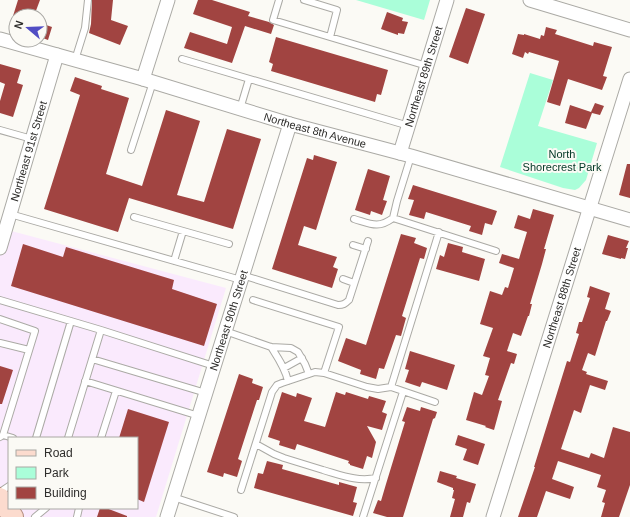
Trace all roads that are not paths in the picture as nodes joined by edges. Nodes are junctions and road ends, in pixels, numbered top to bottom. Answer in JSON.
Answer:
{"nodes":[{"id":1,"x":88,"y":0,"type":"edge"},
{"id":2,"x":168,"y":0,"type":"edge"},
{"id":3,"x":279,"y":0,"type":"edge"},
{"id":4,"x":304,"y":0,"type":"edge"},
{"id":5,"x":447,"y":0,"type":"edge"},
{"id":6,"x":530,"y":0,"type":"edge"},
{"id":7,"x":630,"y":30,"type":"edge"},
{"id":8,"x":330,"y":37,"type":"junction"},
{"id":9,"x":0,"y":39,"type":"edge"},
{"id":10,"x":57,"y":55,"type":"junction"},
{"id":11,"x":182,"y":59,"type":"dead end"},
{"id":12,"x":75,"y":60,"type":"junction"},
{"id":13,"x":427,"y":66,"type":"junction"},
{"id":14,"x":249,"y":79,"type":"junction"},
{"id":15,"x":630,"y":79,"type":"edge"},
{"id":16,"x":148,"y":80,"type":"junction"},
{"id":17,"x":240,"y":108,"type":"junction"},
{"id":18,"x":290,"y":124,"type":"junction"},
{"id":19,"x":409,"y":126,"type":"junction"},
{"id":20,"x":0,"y":130,"type":"edge"},
{"id":21,"x":32,"y":139,"type":"junction"},
{"id":22,"x":130,"y":150,"type":"dead end"},
{"id":23,"x":405,"y":155,"type":"junction"},
{"id":24,"x":590,"y":208,"type":"junction"},
{"id":25,"x":10,"y":214,"type":"junction"},
{"id":26,"x":134,"y":216,"type":"dead end"},
{"id":27,"x":393,"y":218,"type":"junction"},
{"id":28,"x":354,"y":219,"type":"dead end"},
{"id":29,"x":630,"y":220,"type":"edge"},
{"id":30,"x":183,"y":231,"type":"junction"},
{"id":31,"x":439,"y":232,"type":"junction"},
{"id":32,"x":368,"y":241,"type":"dead end"},
{"id":33,"x":229,"y":244,"type":"dead end"},
{"id":34,"x":353,"y":245,"type":"dead end"},
{"id":35,"x":0,"y":248,"type":"edge"},
{"id":36,"x":366,"y":249,"type":"junction"},
{"id":37,"x":496,"y":251,"type":"dead end"},
{"id":38,"x":174,"y":261,"type":"junction"},
{"id":39,"x":242,"y":278,"type":"junction"},
{"id":40,"x":343,"y":279,"type":"dead end"},
{"id":41,"x":354,"y":283,"type":"junction"},
{"id":42,"x":0,"y":300,"type":"edge"},
{"id":43,"x":253,"y":300,"type":"dead end"},
{"id":44,"x":0,"y":319,"type":"edge"},
{"id":45,"x":71,"y":321,"type":"junction"},
{"id":46,"x":101,"y":330,"type":"junction"},
{"id":47,"x":225,"y":331,"type":"junction"},
{"id":48,"x":0,"y":343,"type":"edge"},
{"id":49,"x":271,"y":347,"type":"junction"},
{"id":50,"x":29,"y":350,"type":"junction"},
{"id":51,"x":302,"y":358,"type":"junction"},
{"id":52,"x":92,"y":359,"type":"junction"},
{"id":53,"x":214,"y":366,"type":"junction"},
{"id":54,"x":284,"y":368,"type":"junction"},
{"id":55,"x":324,"y":373,"type":"junction"},
{"id":56,"x":309,"y":374,"type":"junction"},
{"id":57,"x":86,"y":381,"type":"junction"},
{"id":58,"x":288,"y":381,"type":"junction"},
{"id":59,"x":391,"y":387,"type":"junction"},
{"id":60,"x":116,"y":391,"type":"junction"},
{"id":61,"x":403,"y":392,"type":"junction"},
{"id":62,"x":206,"y":394,"type":"junction"},
{"id":63,"x":435,"y":402,"type":"dead end"},
{"id":64,"x":199,"y":416,"type":"junction"},
{"id":65,"x":2,"y":436,"type":"edge"},
{"id":66,"x":36,"y":437,"type":"edge"},
{"id":67,"x":68,"y":437,"type":"edge"},
{"id":68,"x":101,"y":437,"type":"edge"},
{"id":69,"x":256,"y":444,"type":"junction"},
{"id":70,"x":376,"y":478,"type":"junction"},
{"id":71,"x":241,"y":490,"type":"dead end"},
{"id":72,"x":173,"y":497,"type":"junction"},
{"id":73,"x":0,"y":498,"type":"edge"},
{"id":74,"x":45,"y":509,"type":"edge"},
{"id":75,"x":13,"y":517,"type":"edge"},
{"id":76,"x":35,"y":517,"type":"edge"},
{"id":77,"x":167,"y":517,"type":"edge"},
{"id":78,"x":234,"y":517,"type":"edge"},
{"id":79,"x":364,"y":517,"type":"edge"},
{"id":80,"x":493,"y":517,"type":"edge"}],
"edges":[{"from":1,"to":12,"type":"lane"},
{"from":2,"to":16,"type":"street"},
{"from":3,"to":8,"type":"lane"},
{"from":4,"to":8,"type":"lane"},
{"from":5,"to":13,"type":"street","name":"Northeast 89th Street"},
{"from":6,"to":7,"type":"street"},
{"from":8,"to":13,"type":"lane"},
{"from":9,"to":10,"type":"street","name":"Northeast 8th Avenue"},
{"from":10,"to":12,"type":"street","name":"Northeast 8th Avenue"},
{"from":10,"to":21,"type":"street","name":"Northeast 91st Street"},
{"from":11,"to":14,"type":"lane"},
{"from":12,"to":16,"type":"street","name":"Northeast 8th Avenue"},
{"from":13,"to":19,"type":"street","name":"Northeast 89th Street"},
{"from":14,"to":17,"type":"lane"},
{"from":14,"to":19,"type":"lane"},
{"from":15,"to":24,"type":"street","name":"Northeast 88th Street"},
{"from":16,"to":17,"type":"street","name":"Northeast 8th Avenue"},
{"from":16,"to":22,"type":"lane"},
{"from":17,"to":18,"type":"street","name":"Northeast 8th Avenue"},
{"from":18,"to":23,"type":"street","name":"Northeast 8th Avenue"},
{"from":18,"to":39,"type":"street","name":"Northeast 90th Street"},
{"from":19,"to":23,"type":"street","name":"Northeast 89th Street"},
{"from":20,"to":21,"type":"lane"},
{"from":21,"to":25,"type":"street","name":"Northeast 91st Street"},
{"from":23,"to":24,"type":"street","name":"Northeast 8th Avenue"},
{"from":23,"to":27,"type":"lane"},
{"from":24,"to":29,"type":"street","name":"Northeast 8th Avenue"},
{"from":24,"to":80,"type":"street","name":"Northeast 88th Street"},
{"from":25,"to":35,"type":"street","name":"Northeast 91st Street"},
{"from":25,"to":38,"type":"lane"},
{"from":26,"to":30,"type":"lane"},
{"from":27,"to":28,"type":"lane"},
{"from":27,"to":31,"type":"lane"},
{"from":30,"to":33,"type":"lane"},
{"from":30,"to":38,"type":"lane"},
{"from":31,"to":37,"type":"lane"},
{"from":31,"to":59,"type":"lane"},
{"from":32,"to":36,"type":"lane"},
{"from":34,"to":36,"type":"lane"},
{"from":36,"to":41,"type":"lane"},
{"from":38,"to":39,"type":"lane"},
{"from":39,"to":41,"type":"lane"},
{"from":39,"to":47,"type":"street","name":"Northeast 90th Street"},
{"from":40,"to":41,"type":"lane"},
{"from":42,"to":45,"type":"lane"},
{"from":43,"to":55,"type":"lane"},
{"from":44,"to":50,"type":"lane"},
{"from":45,"to":46,"type":"lane"},
{"from":45,"to":66,"type":"lane"},
{"from":46,"to":52,"type":"lane"},
{"from":46,"to":53,"type":"lane"},
{"from":47,"to":49,"type":"lane"},
{"from":47,"to":53,"type":"street","name":"Northeast 90th Street"},
{"from":48,"to":50,"type":"lane"},
{"from":49,"to":51,"type":"lane"},
{"from":49,"to":54,"type":"lane"},
{"from":50,"to":65,"type":"lane"},
{"from":51,"to":54,"type":"lane"},
{"from":51,"to":56,"type":"lane"},
{"from":52,"to":57,"type":"lane"},
{"from":52,"to":62,"type":"lane"},
{"from":53,"to":62,"type":"street","name":"Northeast 90th Street"},
{"from":54,"to":58,"type":"lane"},
{"from":55,"to":56,"type":"lane"},
{"from":55,"to":59,"type":"lane"},
{"from":56,"to":58,"type":"lane"},
{"from":57,"to":60,"type":"lane"},
{"from":57,"to":67,"type":"lane"},
{"from":58,"to":69,"type":"lane"},
{"from":59,"to":61,"type":"lane"},
{"from":60,"to":64,"type":"lane"},
{"from":60,"to":68,"type":"lane"},
{"from":61,"to":63,"type":"lane"},
{"from":61,"to":70,"type":"lane"},
{"from":62,"to":64,"type":"street","name":"Northeast 90th Street"},
{"from":64,"to":72,"type":"street","name":"Northeast 90th Street"},
{"from":69,"to":70,"type":"lane"},
{"from":69,"to":71,"type":"lane"},
{"from":70,"to":79,"type":"lane"},
{"from":72,"to":77,"type":"street","name":"Northeast 90th Street"},
{"from":72,"to":78,"type":"lane"},
{"from":73,"to":75,"type":"main road"},
{"from":74,"to":76,"type":"lane"}]}
